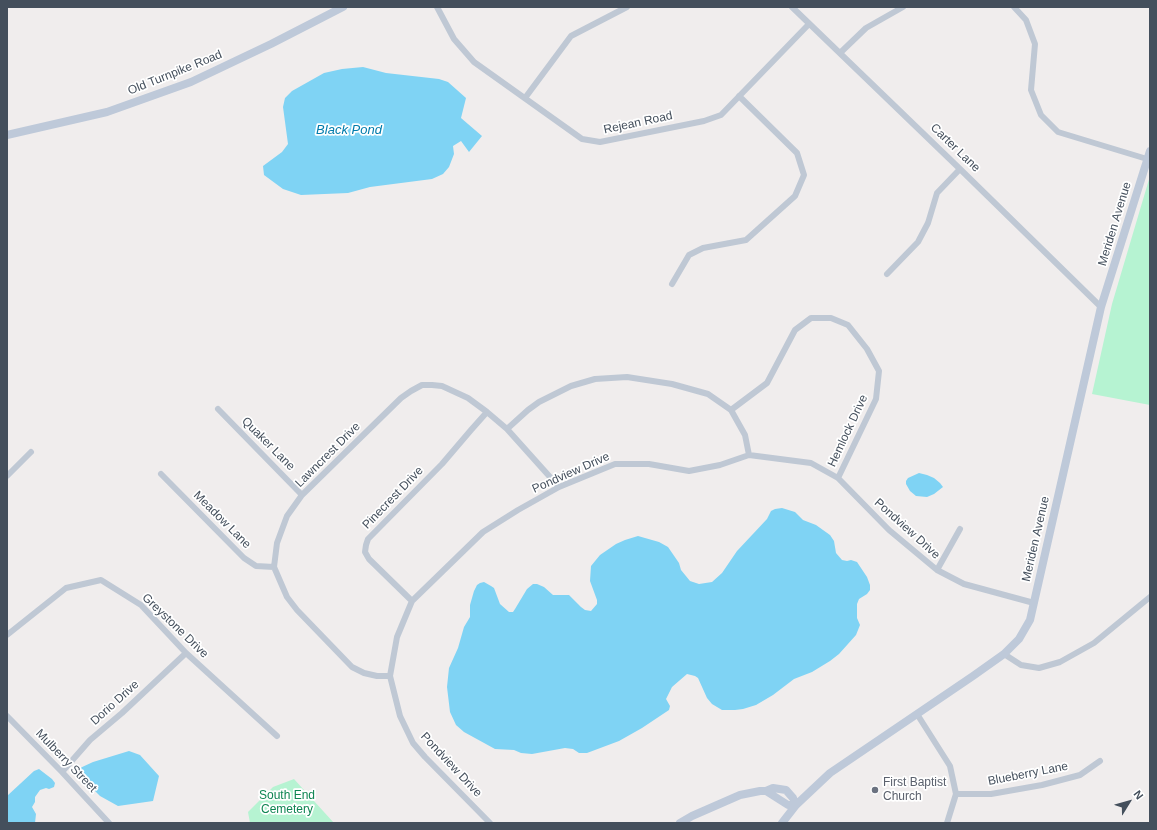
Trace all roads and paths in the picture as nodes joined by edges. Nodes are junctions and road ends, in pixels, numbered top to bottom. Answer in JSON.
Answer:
{"nodes":[{"id":1,"x":343,"y":7,"type":"edge"},
{"id":2,"x":437,"y":7,"type":"edge"},
{"id":3,"x":627,"y":7,"type":"edge"},
{"id":4,"x":792,"y":7,"type":"edge"},
{"id":5,"x":903,"y":7,"type":"edge"},
{"id":6,"x":1014,"y":7,"type":"edge"},
{"id":7,"x":809,"y":24,"type":"junction"},
{"id":8,"x":840,"y":53,"type":"junction"},
{"id":9,"x":739,"y":96,"type":"junction"},
{"id":10,"x":525,"y":98,"type":"junction"},
{"id":11,"x":7,"y":135,"type":"edge"},
{"id":12,"x":1149,"y":155,"type":"edge"},
{"id":13,"x":960,"y":168,"type":"junction"},
{"id":14,"x":887,"y":274,"type":"dead end"},
{"id":15,"x":672,"y":284,"type":"dead end"},
{"id":16,"x":1101,"y":307,"type":"junction"},
{"id":17,"x":218,"y":409,"type":"dead end"},
{"id":18,"x":731,"y":410,"type":"junction"},
{"id":19,"x":487,"y":412,"type":"junction"},
{"id":20,"x":507,"y":429,"type":"junction"},
{"id":21,"x":30,"y":452,"type":"dead end"},
{"id":22,"x":749,"y":455,"type":"junction"},
{"id":23,"x":162,"y":474,"type":"dead end"},
{"id":24,"x":7,"y":476,"type":"edge"},
{"id":25,"x":838,"y":478,"type":"junction"},
{"id":26,"x":559,"y":487,"type":"junction"},
{"id":27,"x":302,"y":495,"type":"junction"},
{"id":28,"x":960,"y":530,"type":"dead end"},
{"id":29,"x":274,"y":567,"type":"junction"},
{"id":30,"x":937,"y":570,"type":"junction"},
{"id":31,"x":1150,"y":597,"type":"edge"},
{"id":32,"x":412,"y":602,"type":"junction"},
{"id":33,"x":1034,"y":604,"type":"junction"},
{"id":34,"x":7,"y":635,"type":"edge"},
{"id":35,"x":186,"y":653,"type":"junction"},
{"id":36,"x":1004,"y":654,"type":"junction"},
{"id":37,"x":390,"y":676,"type":"junction"},
{"id":38,"x":917,"y":714,"type":"junction"},
{"id":39,"x":7,"y":716,"type":"edge"},
{"id":40,"x":276,"y":736,"type":"dead end"},
{"id":41,"x":1100,"y":761,"type":"dead end"},
{"id":42,"x":62,"y":772,"type":"junction"},
{"id":43,"x":956,"y":794,"type":"junction"},
{"id":44,"x":796,"y":805,"type":"junction"},
{"id":45,"x":109,"y":823,"type":"edge"},
{"id":46,"x":490,"y":823,"type":"edge"},
{"id":47,"x":680,"y":823,"type":"edge"},
{"id":48,"x":782,"y":823,"type":"edge"},
{"id":49,"x":947,"y":823,"type":"edge"}],
"edges":[{"from":1,"to":11,"type":"main road","name":"Old Turnpike Road"},
{"from":2,"to":10,"type":"street","name":"Rejean Road"},
{"from":3,"to":10,"type":"street"},
{"from":4,"to":7,"type":"street","name":"Carter Lane"},
{"from":5,"to":8,"type":"street"},
{"from":6,"to":12,"type":"street"},
{"from":7,"to":8,"type":"street","name":"Carter Lane"},
{"from":7,"to":9,"type":"street","name":"Rejean Road"},
{"from":8,"to":13,"type":"street","name":"Carter Lane"},
{"from":9,"to":10,"type":"street","name":"Rejean Road"},
{"from":9,"to":15,"type":"street"},
{"from":12,"to":16,"type":"main road","name":"Meriden Avenue"},
{"from":13,"to":14,"type":"street"},
{"from":13,"to":16,"type":"street","name":"Carter Lane"},
{"from":16,"to":33,"type":"main road","name":"Meriden Avenue"},
{"from":17,"to":27,"type":"street","name":"Quaker Lane"},
{"from":18,"to":20,"type":"street"},
{"from":18,"to":22,"type":"street"},
{"from":18,"to":25,"type":"street","name":"Hemlock Drive"},
{"from":19,"to":20,"type":"street","name":"Lawncrest Drive"},
{"from":19,"to":27,"type":"street","name":"Lawncrest Drive"},
{"from":19,"to":32,"type":"street","name":"Pinecrest Drive"},
{"from":20,"to":26,"type":"street","name":"Lawncrest Drive"},
{"from":21,"to":24,"type":"street"},
{"from":22,"to":25,"type":"street","name":"Pondview Drive"},
{"from":22,"to":26,"type":"street","name":"Pondview Drive"},
{"from":23,"to":29,"type":"street","name":"Meadow Lane"},
{"from":25,"to":30,"type":"street","name":"Pondview Drive"},
{"from":26,"to":32,"type":"street","name":"Pondview Drive"},
{"from":27,"to":29,"type":"street","name":"Lawncrest Drive"},
{"from":28,"to":30,"type":"street"},
{"from":29,"to":37,"type":"street"},
{"from":30,"to":33,"type":"street","name":"Pondview Drive"},
{"from":31,"to":36,"type":"street"},
{"from":32,"to":37,"type":"street","name":"Pondview Drive"},
{"from":33,"to":36,"type":"main road","name":"Meriden Avenue"},
{"from":34,"to":35,"type":"street","name":"Greystone Drive"},
{"from":35,"to":40,"type":"street","name":"Greystone Drive"},
{"from":35,"to":42,"type":"street","name":"Dorio Drive"},
{"from":36,"to":38,"type":"main road","name":"Meriden Avenue"},
{"from":37,"to":46,"type":"street","name":"Pondview Drive"},
{"from":38,"to":43,"type":"street"},
{"from":38,"to":44,"type":"main road","name":"Meriden Avenue"},
{"from":39,"to":42,"type":"street","name":"Mulberry Street"},
{"from":41,"to":43,"type":"street","name":"Blueberry Lane"},
{"from":42,"to":45,"type":"street","name":"Mulberry Street"},
{"from":43,"to":49,"type":"street"},
{"from":44,"to":47,"type":"main road"},
{"from":44,"to":48,"type":"main road","name":"Meriden Avenue"}]}
